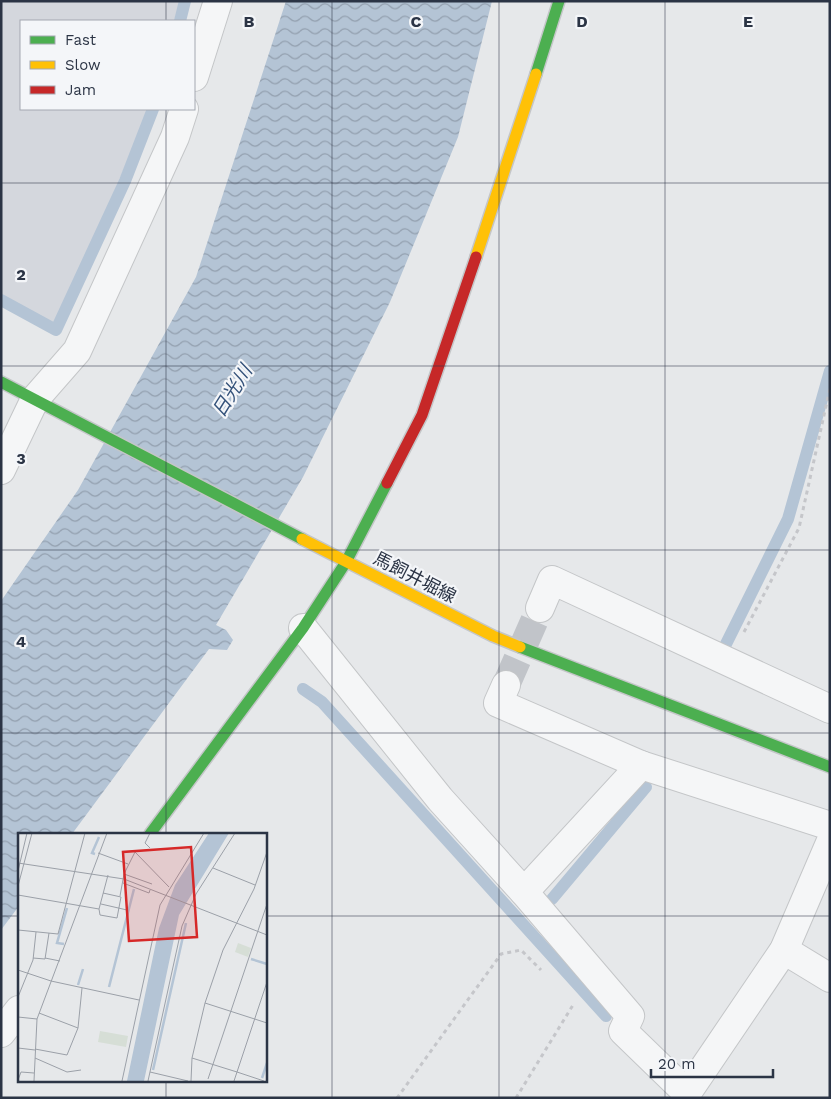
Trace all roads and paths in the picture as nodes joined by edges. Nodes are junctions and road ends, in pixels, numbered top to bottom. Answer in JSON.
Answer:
{"nodes":[{"id":1,"x":218,"y":1,"type":"edge"},
{"id":2,"x":559,"y":1,"type":"edge"},
{"id":3,"x":195,"y":74,"type":"edge"},
{"id":4,"x":184,"y":110,"type":"edge"},
{"id":5,"x":1,"y":382,"type":"edge"},
{"id":6,"x":830,"y":388,"type":"edge"},
{"id":7,"x":43,"y":403,"type":"junction"},
{"id":8,"x":1,"y":470,"type":"edge"},
{"id":9,"x":346,"y":562,"type":"junction"},
{"id":10,"x":540,"y":608,"type":"tunnel mouth"},
{"id":11,"x":303,"y":628,"type":"junction"},
{"id":12,"x":728,"y":661,"type":"junction"},
{"id":13,"x":506,"y":685,"type":"tunnel mouth"},
{"id":14,"x":830,"y":709,"type":"edge"},
{"id":15,"x":641,"y":765,"type":"junction"},
{"id":16,"x":830,"y":767,"type":"edge"},
{"id":17,"x":830,"y":826,"type":"edge"},
{"id":18,"x":151,"y":833,"type":"edge"},
{"id":19,"x":830,"y":843,"type":"edge"},
{"id":20,"x":524,"y":892,"type":"junction"},
{"id":21,"x":784,"y":950,"type":"junction"},
{"id":22,"x":548,"y":977,"type":"dead end"},
{"id":23,"x":830,"y":978,"type":"edge"},
{"id":24,"x":568,"y":997,"type":"dead end"},
{"id":25,"x":18,"y":1011,"type":"edge"},
{"id":26,"x":1,"y":1033,"type":"edge"},
{"id":27,"x":397,"y":1098,"type":"edge"},
{"id":28,"x":516,"y":1098,"type":"edge"}],
"edges":[{"from":1,"to":3,"type":"street"},
{"from":2,"to":9,"type":"street"},
{"from":4,"to":7,"type":"street"},
{"from":5,"to":7,"type":"street","name":"馬飼井堀線"},
{"from":6,"to":12,"type":"path"},
{"from":7,"to":8,"type":"street"},
{"from":7,"to":9,"type":"street","name":"馬飼井堀線"},
{"from":9,"to":11,"type":"street"},
{"from":9,"to":16,"type":"street","name":"馬飼井堀線"},
{"from":10,"to":12,"type":"street"},
{"from":11,"to":18,"type":"street"},
{"from":11,"to":20,"type":"street"},
{"from":12,"to":14,"type":"street"},
{"from":13,"to":15,"type":"street"},
{"from":15,"to":17,"type":"street"},
{"from":15,"to":20,"type":"street"},
{"from":19,"to":21,"type":"street"},
{"from":20,"to":21,"type":"street"},
{"from":21,"to":23,"type":"street"},
{"from":22,"to":27,"type":"path"},
{"from":24,"to":28,"type":"path"},
{"from":25,"to":26,"type":"street"}]}
